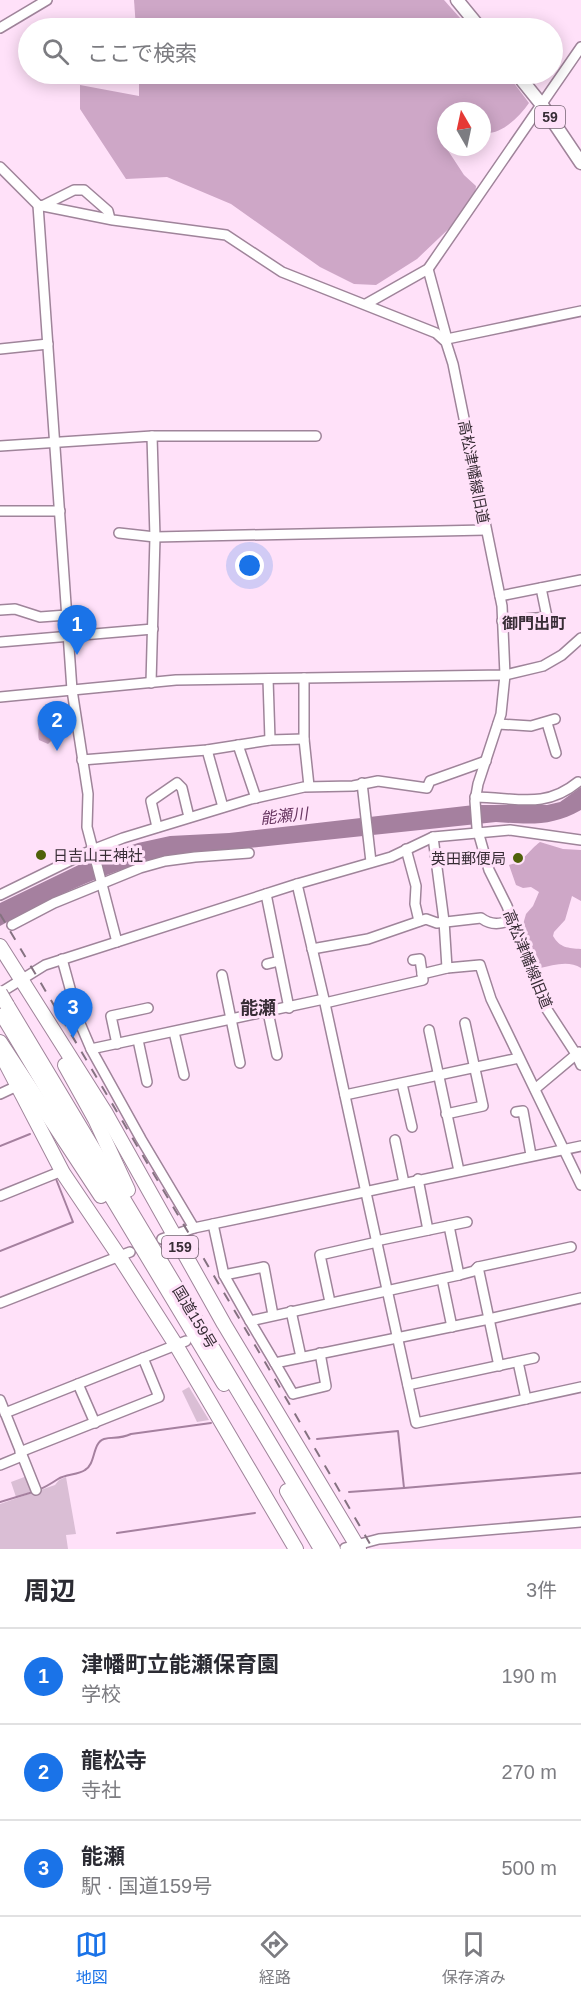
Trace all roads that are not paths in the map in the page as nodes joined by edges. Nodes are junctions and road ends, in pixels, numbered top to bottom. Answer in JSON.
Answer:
{"nodes":[{"id":1,"x":47,"y":0,"type":"edge"},
{"id":2,"x":458,"y":0,"type":"edge"},
{"id":3,"x":472,"y":18,"type":"edge"},
{"id":4,"x":0,"y":28,"type":"edge"},
{"id":5,"x":581,"y":47,"type":"edge"},
{"id":6,"x":563,"y":74,"type":"edge"},
{"id":7,"x":525,"y":84,"type":"edge"},
{"id":8,"x":556,"y":84,"type":"edge"},
{"id":9,"x":542,"y":105,"type":"junction"},
{"id":10,"x":581,"y":163,"type":"edge"},
{"id":11,"x":0,"y":167,"type":"edge"},
{"id":12,"x":40,"y":205,"type":"junction"},
{"id":13,"x":110,"y":219,"type":"junction"},
{"id":14,"x":428,"y":268,"type":"junction"},
{"id":15,"x":366,"y":304,"type":"junction"},
{"id":16,"x":581,"y":311,"type":"edge"},
{"id":17,"x":447,"y":340,"type":"junction"},
{"id":18,"x":48,"y":344,"type":"junction"},
{"id":19,"x":0,"y":349,"type":"edge"},
{"id":20,"x":152,"y":436,"type":"junction"},
{"id":21,"x":316,"y":436,"type":"dead end"},
{"id":22,"x":56,"y":442,"type":"junction"},
{"id":23,"x":0,"y":446,"type":"edge"},
{"id":24,"x":0,"y":511,"type":"edge"},
{"id":25,"x":60,"y":511,"type":"junction"},
{"id":26,"x":486,"y":530,"type":"junction"},
{"id":27,"x":119,"y":533,"type":"dead end"},
{"id":28,"x":155,"y":537,"type":"junction"},
{"id":29,"x":581,"y":580,"type":"edge"},
{"id":30,"x":541,"y":588,"type":"junction"},
{"id":31,"x":500,"y":596,"type":"junction"},
{"id":32,"x":0,"y":610,"type":"edge"},
{"id":33,"x":67,"y":615,"type":"junction"},
{"id":34,"x":502,"y":621,"type":"junction"},
{"id":35,"x":153,"y":629,"type":"junction"},
{"id":36,"x":68,"y":636,"type":"junction"},
{"id":37,"x":581,"y":638,"type":"edge"},
{"id":38,"x":0,"y":642,"type":"edge"},
{"id":39,"x":505,"y":675,"type":"junction"},
{"id":40,"x":304,"y":678,"type":"junction"},
{"id":41,"x":268,"y":679,"type":"junction"},
{"id":42,"x":151,"y":682,"type":"junction"},
{"id":43,"x":72,"y":690,"type":"junction"},
{"id":44,"x":0,"y":697,"type":"edge"},
{"id":45,"x":498,"y":724,"type":"junction"},
{"id":46,"x":304,"y":739,"type":"junction"},
{"id":47,"x":270,"y":740,"type":"junction"},
{"id":48,"x":238,"y":745,"type":"junction"},
{"id":49,"x":207,"y":750,"type":"junction"},
{"id":50,"x":556,"y":753,"type":"dead end"},
{"id":51,"x":82,"y":760,"type":"junction"},
{"id":52,"x":486,"y":761,"type":"junction"},
{"id":53,"x":578,"y":782,"type":"dead end"},
{"id":54,"x":362,"y":783,"type":"junction"},
{"id":55,"x":309,"y":786,"type":"junction"},
{"id":56,"x":256,"y":798,"type":"junction"},
{"id":57,"x":475,"y":799,"type":"junction"},
{"id":58,"x":223,"y":807,"type":"junction"},
{"id":59,"x":189,"y":817,"type":"junction"},
{"id":60,"x":157,"y":826,"type":"junction"},
{"id":61,"x":477,"y":831,"type":"junction"},
{"id":62,"x":433,"y":837,"type":"junction"},
{"id":63,"x":581,"y":840,"type":"edge"},
{"id":64,"x":406,"y":849,"type":"junction"},
{"id":65,"x":93,"y":853,"type":"junction"},
{"id":66,"x":249,"y":854,"type":"dead end"},
{"id":67,"x":371,"y":862,"type":"junction"},
{"id":68,"x":102,"y":883,"type":"junction"},
{"id":69,"x":297,"y":884,"type":"junction"},
{"id":70,"x":266,"y":894,"type":"junction"},
{"id":71,"x":0,"y":895,"type":"edge"},
{"id":72,"x":513,"y":920,"type":"junction"},
{"id":73,"x":418,"y":921,"type":"junction"},
{"id":74,"x":444,"y":921,"type":"junction"},
{"id":75,"x":12,"y":925,"type":"dead end"},
{"id":76,"x":117,"y":942,"type":"junction"},
{"id":77,"x":0,"y":946,"type":"edge"},
{"id":78,"x":312,"y":949,"type":"junction"},
{"id":79,"x":63,"y":959,"type":"junction"},
{"id":80,"x":413,"y":960,"type":"dead end"},
{"id":81,"x":279,"y":961,"type":"junction"},
{"id":82,"x":267,"y":964,"type":"dead end"},
{"id":83,"x":447,"y":968,"type":"junction"},
{"id":84,"x":422,"y":974,"type":"junction"},
{"id":85,"x":222,"y":975,"type":"dead end"},
{"id":86,"x":25,"y":985,"type":"junction"},
{"id":87,"x":2,"y":1001,"type":"edge"},
{"id":88,"x":325,"y":1001,"type":"junction"},
{"id":89,"x":148,"y":1008,"type":"dead end"},
{"id":90,"x":289,"y":1008,"type":"junction"},
{"id":91,"x":268,"y":1012,"type":"junction"},
{"id":92,"x":231,"y":1020,"type":"junction"},
{"id":93,"x":465,"y":1023,"type":"dead end"},
{"id":94,"x":429,"y":1030,"type":"dead end"},
{"id":95,"x":174,"y":1032,"type":"junction"},
{"id":96,"x":138,"y":1040,"type":"junction"},
{"id":97,"x":0,"y":1042,"type":"edge"},
{"id":98,"x":117,"y":1044,"type":"junction"},
{"id":99,"x":91,"y":1049,"type":"junction"},
{"id":100,"x":0,"y":1052,"type":"edge"},
{"id":101,"x":578,"y":1052,"type":"edge"},
{"id":102,"x":277,"y":1055,"type":"dead end"},
{"id":103,"x":519,"y":1058,"type":"junction"},
{"id":104,"x":240,"y":1063,"type":"dead end"},
{"id":105,"x":581,"y":1065,"type":"edge"},
{"id":106,"x":475,"y":1068,"type":"junction"},
{"id":107,"x":184,"y":1075,"type":"dead end"},
{"id":108,"x":438,"y":1076,"type":"junction"},
{"id":109,"x":147,"y":1082,"type":"dead end"},
{"id":110,"x":402,"y":1084,"type":"junction"},
{"id":111,"x":17,"y":1086,"type":"junction"},
{"id":112,"x":535,"y":1089,"type":"junction"},
{"id":113,"x":0,"y":1094,"type":"edge"},
{"id":114,"x":345,"y":1095,"type":"junction"},
{"id":115,"x":516,"y":1112,"type":"dead end"},
{"id":116,"x":446,"y":1114,"type":"junction"},
{"id":117,"x":412,"y":1127,"type":"dead end"},
{"id":118,"x":395,"y":1140,"type":"dead end"},
{"id":119,"x":581,"y":1146,"type":"edge"},
{"id":120,"x":562,"y":1149,"type":"junction"},
{"id":121,"x":531,"y":1155,"type":"junction"},
{"id":122,"x":459,"y":1171,"type":"junction"},
{"id":123,"x":64,"y":1173,"type":"junction"},
{"id":124,"x":418,"y":1179,"type":"junction"},
{"id":125,"x":404,"y":1183,"type":"junction"},
{"id":126,"x":581,"y":1185,"type":"edge"},
{"id":127,"x":366,"y":1191,"type":"junction"},
{"id":128,"x":0,"y":1196,"type":"edge"},
{"id":129,"x":467,"y":1222,"type":"dead end"},
{"id":130,"x":213,"y":1224,"type":"junction"},
{"id":131,"x":449,"y":1226,"type":"junction"},
{"id":132,"x":194,"y":1228,"type":"junction"},
{"id":133,"x":428,"y":1230,"type":"junction"},
{"id":134,"x":168,"y":1237,"type":"junction"},
{"id":135,"x":376,"y":1242,"type":"junction"},
{"id":136,"x":571,"y":1247,"type":"dead end"},
{"id":137,"x":124,"y":1254,"type":"junction"},
{"id":138,"x":148,"y":1257,"type":"junction"},
{"id":139,"x":478,"y":1268,"type":"junction"},
{"id":140,"x":224,"y":1275,"type":"junction"},
{"id":141,"x":459,"y":1275,"type":"junction"},
{"id":142,"x":442,"y":1279,"type":"junction"},
{"id":143,"x":387,"y":1289,"type":"junction"},
{"id":144,"x":183,"y":1297,"type":"junction"},
{"id":145,"x":581,"y":1298,"type":"edge"},
{"id":146,"x":330,"y":1302,"type":"junction"},
{"id":147,"x":0,"y":1303,"type":"edge"},
{"id":148,"x":291,"y":1311,"type":"junction"},
{"id":149,"x":273,"y":1315,"type":"junction"},
{"id":150,"x":489,"y":1319,"type":"junction"},
{"id":151,"x":250,"y":1320,"type":"junction"},
{"id":152,"x":452,"y":1327,"type":"junction"},
{"id":153,"x":397,"y":1337,"type":"junction"},
{"id":154,"x":181,"y":1343,"type":"junction"},
{"id":155,"x":320,"y":1353,"type":"junction"},
{"id":156,"x":301,"y":1357,"type":"junction"},
{"id":157,"x":143,"y":1358,"type":"junction"},
{"id":158,"x":534,"y":1358,"type":"dead end"},
{"id":159,"x":518,"y":1362,"type":"junction"},
{"id":160,"x":275,"y":1363,"type":"junction"},
{"id":161,"x":499,"y":1366,"type":"junction"},
{"id":162,"x":78,"y":1384,"type":"junction"},
{"id":163,"x":408,"y":1385,"type":"junction"},
{"id":164,"x":581,"y":1387,"type":"edge"},
{"id":165,"x":526,"y":1399,"type":"junction"},
{"id":166,"x":2,"y":1406,"type":"edge"},
{"id":167,"x":95,"y":1423,"type":"junction"},
{"id":168,"x":21,"y":1454,"type":"junction"},
{"id":169,"x":0,"y":1465,"type":"edge"},
{"id":170,"x":36,"y":1490,"type":"dead end"},
{"id":171,"x":581,"y":1522,"type":"edge"},
{"id":172,"x":354,"y":1548,"type":"edge"},
{"id":173,"x":296,"y":1549,"type":"edge"},
{"id":174,"x":321,"y":1549,"type":"edge"},
{"id":175,"x":333,"y":1549,"type":"edge"}],
"edges":[{"from":1,"to":4,"type":"street"},
{"from":2,"to":3,"type":"main road"},
{"from":5,"to":6,"type":"street"},
{"from":7,"to":9,"type":"main road","number":"59"},
{"from":8,"to":9,"type":"street"},
{"from":9,"to":10,"type":"main road","number":"59"},
{"from":9,"to":14,"type":"street"},
{"from":11,"to":12,"type":"street"},
{"from":12,"to":13,"type":"street"},
{"from":12,"to":13,"type":"street"},
{"from":12,"to":18,"type":"street"},
{"from":13,"to":15,"type":"street"},
{"from":14,"to":15,"type":"street"},
{"from":14,"to":17,"type":"street","name":"高松津幡線旧道"},
{"from":15,"to":17,"type":"street"},
{"from":16,"to":17,"type":"street"},
{"from":17,"to":26,"type":"street","name":"高松津幡線旧道"},
{"from":18,"to":19,"type":"street"},
{"from":18,"to":22,"type":"street"},
{"from":20,"to":21,"type":"street"},
{"from":20,"to":22,"type":"street"},
{"from":20,"to":28,"type":"street"},
{"from":22,"to":23,"type":"street"},
{"from":22,"to":25,"type":"street"},
{"from":24,"to":25,"type":"street"},
{"from":25,"to":33,"type":"street"},
{"from":26,"to":28,"type":"street"},
{"from":26,"to":31,"type":"street","name":"高松津幡線旧道"},
{"from":27,"to":28,"type":"street"},
{"from":28,"to":35,"type":"street"},
{"from":29,"to":30,"type":"street"},
{"from":30,"to":31,"type":"street"},
{"from":30,"to":34,"type":"street"},
{"from":31,"to":34,"type":"street","name":"高松津幡線旧道"},
{"from":32,"to":33,"type":"street"},
{"from":33,"to":36,"type":"street"},
{"from":34,"to":39,"type":"street","name":"高松津幡線旧道"},
{"from":35,"to":36,"type":"street"},
{"from":35,"to":42,"type":"street"},
{"from":36,"to":38,"type":"street"},
{"from":36,"to":43,"type":"street"},
{"from":37,"to":39,"type":"street"},
{"from":39,"to":40,"type":"street"},
{"from":39,"to":45,"type":"street","name":"高松津幡線旧道"},
{"from":40,"to":41,"type":"street"},
{"from":40,"to":46,"type":"street"},
{"from":41,"to":42,"type":"street"},
{"from":41,"to":47,"type":"street"},
{"from":42,"to":43,"type":"street"},
{"from":43,"to":44,"type":"street"},
{"from":43,"to":51,"type":"street"},
{"from":45,"to":50,"type":"street"},
{"from":45,"to":52,"type":"street","name":"高松津幡線旧道"},
{"from":46,"to":47,"type":"street"},
{"from":46,"to":55,"type":"street"},
{"from":47,"to":48,"type":"street"},
{"from":48,"to":49,"type":"street"},
{"from":48,"to":56,"type":"street"},
{"from":49,"to":51,"type":"street"},
{"from":49,"to":58,"type":"street"},
{"from":51,"to":65,"type":"street"},
{"from":52,"to":54,"type":"street"},
{"from":52,"to":57,"type":"street","name":"高松津幡線旧道"},
{"from":53,"to":57,"type":"street"},
{"from":54,"to":55,"type":"street"},
{"from":54,"to":67,"type":"street"},
{"from":55,"to":56,"type":"street"},
{"from":56,"to":58,"type":"street"},
{"from":57,"to":61,"type":"street","name":"高松津幡線旧道"},
{"from":58,"to":59,"type":"street"},
{"from":59,"to":60,"type":"street"},
{"from":59,"to":60,"type":"street"},
{"from":60,"to":65,"type":"street"},
{"from":61,"to":62,"type":"street"},
{"from":61,"to":63,"type":"street"},
{"from":61,"to":72,"type":"street","name":"高松津幡線旧道"},
{"from":62,"to":64,"type":"street"},
{"from":62,"to":74,"type":"street"},
{"from":64,"to":67,"type":"street"},
{"from":64,"to":73,"type":"street"},
{"from":65,"to":68,"type":"street"},
{"from":65,"to":71,"type":"street"},
{"from":66,"to":68,"type":"street"},
{"from":67,"to":69,"type":"street"},
{"from":68,"to":75,"type":"street"},
{"from":68,"to":76,"type":"street"},
{"from":69,"to":70,"type":"street"},
{"from":69,"to":78,"type":"street"},
{"from":70,"to":76,"type":"street"},
{"from":70,"to":81,"type":"street"},
{"from":72,"to":74,"type":"street"},
{"from":72,"to":101,"type":"street","name":"高松津幡線旧道"},
{"from":73,"to":74,"type":"street"},
{"from":73,"to":78,"type":"street"},
{"from":74,"to":83,"type":"street"},
{"from":76,"to":79,"type":"street"},
{"from":77,"to":86,"type":"highway","number":"159"},
{"from":78,"to":88,"type":"street"},
{"from":79,"to":86,"type":"street"},
{"from":79,"to":99,"type":"street"},
{"from":80,"to":84,"type":"street"},
{"from":81,"to":82,"type":"street"},
{"from":81,"to":90,"type":"street"},
{"from":83,"to":84,"type":"street"},
{"from":83,"to":103,"type":"street"},
{"from":84,"to":88,"type":"street"},
{"from":85,"to":92,"type":"street"},
{"from":86,"to":87,"type":"street"},
{"from":86,"to":134,"type":"highway","number":"159"},
{"from":86,"to":144,"type":"highway","number":"159"},
{"from":87,"to":138,"type":"highway","name":"国道159号","number":"159"},
{"from":87,"to":144,"type":"highway","name":"国道159号","number":"159"},
{"from":88,"to":90,"type":"street"},
{"from":88,"to":114,"type":"street"},
{"from":89,"to":98,"type":"street"},
{"from":90,"to":91,"type":"street"},
{"from":91,"to":92,"type":"street"},
{"from":91,"to":102,"type":"street"},
{"from":92,"to":95,"type":"street"},
{"from":92,"to":104,"type":"street"},
{"from":93,"to":106,"type":"street"},
{"from":94,"to":108,"type":"street"},
{"from":95,"to":96,"type":"street"},
{"from":95,"to":107,"type":"street"},
{"from":96,"to":98,"type":"street"},
{"from":96,"to":109,"type":"street"},
{"from":97,"to":138,"type":"highway","number":"159"},
{"from":98,"to":99,"type":"street"},
{"from":99,"to":132,"type":"street"},
{"from":100,"to":111,"type":"highway"},
{"from":101,"to":105,"type":"street","name":"高松津幡線旧道"},
{"from":101,"to":112,"type":"street"},
{"from":103,"to":106,"type":"street"},
{"from":103,"to":112,"type":"street"},
{"from":106,"to":108,"type":"street"},
{"from":106,"to":116,"type":"street"},
{"from":108,"to":110,"type":"street"},
{"from":108,"to":116,"type":"street"},
{"from":110,"to":114,"type":"street"},
{"from":110,"to":117,"type":"street"},
{"from":111,"to":113,"type":"street"},
{"from":111,"to":123,"type":"highway"},
{"from":112,"to":120,"type":"street"},
{"from":114,"to":127,"type":"street"},
{"from":115,"to":121,"type":"street"},
{"from":116,"to":122,"type":"street"},
{"from":118,"to":125,"type":"street"},
{"from":119,"to":120,"type":"street"},
{"from":120,"to":121,"type":"street"},
{"from":120,"to":126,"type":"street"},
{"from":121,"to":122,"type":"street"},
{"from":122,"to":124,"type":"street"},
{"from":123,"to":128,"type":"street"},
{"from":123,"to":137,"type":"highway"},
{"from":124,"to":125,"type":"street"},
{"from":124,"to":133,"type":"street"},
{"from":125,"to":127,"type":"street"},
{"from":127,"to":130,"type":"street"},
{"from":127,"to":135,"type":"street"},
{"from":129,"to":131,"type":"street"},
{"from":130,"to":132,"type":"street"},
{"from":130,"to":140,"type":"street"},
{"from":131,"to":133,"type":"street"},
{"from":131,"to":141,"type":"street"},
{"from":132,"to":134,"type":"street"},
{"from":133,"to":135,"type":"street"},
{"from":134,"to":172,"type":"highway","number":"159"},
{"from":135,"to":143,"type":"street"},
{"from":135,"to":146,"type":"street"},
{"from":136,"to":139,"type":"street"},
{"from":137,"to":147,"type":"street"},
{"from":137,"to":154,"type":"highway"},
{"from":138,"to":174,"type":"highway","name":"国道159号","number":"159"},
{"from":139,"to":141,"type":"street"},
{"from":139,"to":150,"type":"street"},
{"from":140,"to":149,"type":"street"},
{"from":140,"to":151,"type":"street"},
{"from":141,"to":142,"type":"street"},
{"from":142,"to":143,"type":"street"},
{"from":142,"to":152,"type":"street"},
{"from":143,"to":146,"type":"street"},
{"from":143,"to":153,"type":"street"},
{"from":144,"to":175,"type":"highway","name":"国道159号","number":"159"},
{"from":145,"to":150,"type":"street"},
{"from":146,"to":148,"type":"street"},
{"from":148,"to":149,"type":"street"},
{"from":148,"to":156,"type":"street"},
{"from":149,"to":151,"type":"street"},
{"from":150,"to":152,"type":"street"},
{"from":150,"to":161,"type":"street"},
{"from":151,"to":160,"type":"street"},
{"from":152,"to":153,"type":"street"},
{"from":153,"to":155,"type":"street"},
{"from":153,"to":163,"type":"street"},
{"from":154,"to":157,"type":"street"},
{"from":154,"to":173,"type":"highway"},
{"from":155,"to":156,"type":"street"},
{"from":155,"to":160,"type":"street"},
{"from":156,"to":160,"type":"street"},
{"from":157,"to":162,"type":"street"},
{"from":157,"to":167,"type":"street"},
{"from":158,"to":159,"type":"street"},
{"from":159,"to":161,"type":"street"},
{"from":159,"to":165,"type":"street"},
{"from":161,"to":163,"type":"street"},
{"from":162,"to":166,"type":"street"},
{"from":162,"to":167,"type":"street"},
{"from":163,"to":165,"type":"street"},
{"from":164,"to":165,"type":"street"},
{"from":166,"to":168,"type":"street"},
{"from":167,"to":168,"type":"street"},
{"from":168,"to":169,"type":"street"},
{"from":168,"to":170,"type":"street"},
{"from":171,"to":172,"type":"street"}]}
